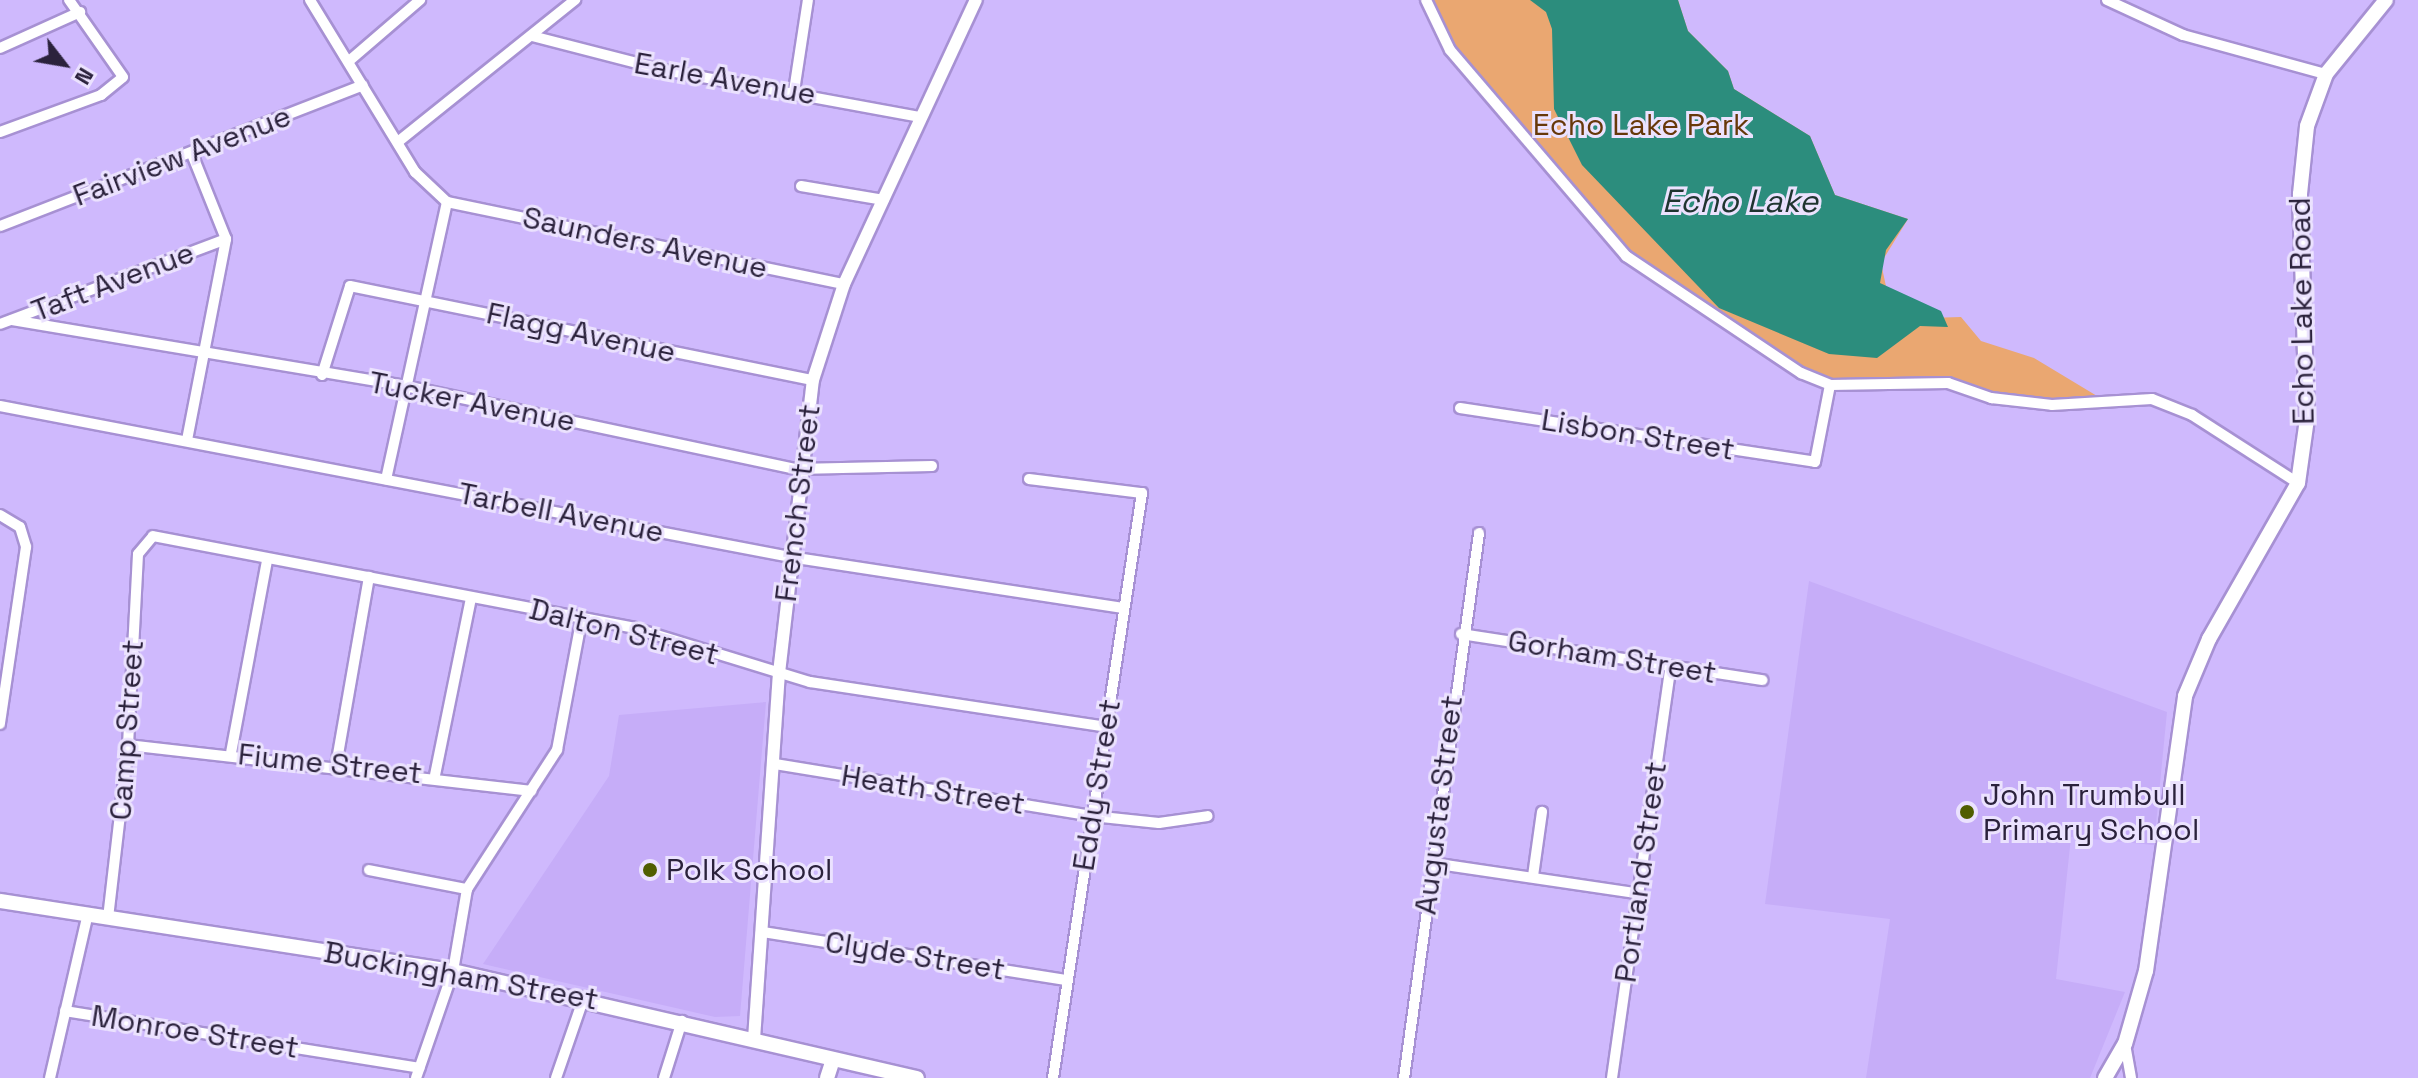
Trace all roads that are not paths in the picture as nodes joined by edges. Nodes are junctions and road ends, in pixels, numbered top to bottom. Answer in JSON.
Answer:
{"nodes":[{"id":1,"x":70,"y":0,"type":"edge"},
{"id":2,"x":310,"y":0,"type":"edge"},
{"id":3,"x":420,"y":0,"type":"edge"},
{"id":4,"x":575,"y":0,"type":"edge"},
{"id":5,"x":808,"y":0,"type":"edge"},
{"id":6,"x":976,"y":0,"type":"edge"},
{"id":7,"x":1426,"y":0,"type":"edge"},
{"id":8,"x":2107,"y":0,"type":"edge"},
{"id":9,"x":2386,"y":0,"type":"edge"},
{"id":10,"x":80,"y":12,"type":"junction"},
{"id":11,"x":532,"y":36,"type":"junction"},
{"id":12,"x":0,"y":48,"type":"edge"},
{"id":13,"x":349,"y":61,"type":"junction"},
{"id":14,"x":2326,"y":74,"type":"junction"},
{"id":15,"x":363,"y":85,"type":"junction"},
{"id":16,"x":794,"y":91,"type":"junction"},
{"id":17,"x":920,"y":117,"type":"junction"},
{"id":18,"x":0,"y":132,"type":"edge"},
{"id":19,"x":399,"y":141,"type":"junction"},
{"id":20,"x":192,"y":154,"type":"junction"},
{"id":21,"x":801,"y":186,"type":"dead end"},
{"id":22,"x":884,"y":200,"type":"junction"},
{"id":23,"x":447,"y":202,"type":"junction"},
{"id":24,"x":0,"y":226,"type":"edge"},
{"id":25,"x":226,"y":239,"type":"junction"},
{"id":26,"x":844,"y":284,"type":"junction"},
{"id":27,"x":426,"y":301,"type":"junction"},
{"id":28,"x":12,"y":320,"type":"junction"},
{"id":29,"x":0,"y":324,"type":"edge"},
{"id":30,"x":209,"y":357,"type":"junction"},
{"id":31,"x":322,"y":375,"type":"junction"},
{"id":32,"x":813,"y":380,"type":"junction"},
{"id":33,"x":1830,"y":385,"type":"junction"},
{"id":34,"x":405,"y":386,"type":"junction"},
{"id":35,"x":0,"y":406,"type":"edge"},
{"id":36,"x":1460,"y":408,"type":"dead end"},
{"id":37,"x":187,"y":440,"type":"junction"},
{"id":38,"x":932,"y":466,"type":"dead end"},
{"id":39,"x":797,"y":469,"type":"junction"},
{"id":40,"x":386,"y":479,"type":"junction"},
{"id":41,"x":1029,"y":479,"type":"dead end"},
{"id":42,"x":2298,"y":483,"type":"junction"},
{"id":43,"x":0,"y":515,"type":"edge"},
{"id":44,"x":1479,"y":533,"type":"dead end"},
{"id":45,"x":143,"y":541,"type":"joint"},
{"id":46,"x":790,"y":557,"type":"junction"},
{"id":47,"x":267,"y":561,"type":"junction"},
{"id":48,"x":369,"y":577,"type":"junction"},
{"id":49,"x":471,"y":598,"type":"junction"},
{"id":50,"x":1123,"y":608,"type":"junction"},
{"id":51,"x":582,"y":617,"type":"junction"},
{"id":52,"x":1461,"y":634,"type":"junction"},
{"id":53,"x":1671,"y":666,"type":"junction"},
{"id":54,"x":779,"y":673,"type":"junction"},
{"id":55,"x":1763,"y":680,"type":"dead end"},
{"id":56,"x":0,"y":724,"type":"edge"},
{"id":57,"x":1107,"y":727,"type":"junction"},
{"id":58,"x":128,"y":745,"type":"junction"},
{"id":59,"x":231,"y":753,"type":"junction"},
{"id":60,"x":775,"y":764,"type":"junction"},
{"id":61,"x":336,"y":766,"type":"junction"},
{"id":62,"x":435,"y":775,"type":"junction"},
{"id":63,"x":531,"y":791,"type":"junction"},
{"id":64,"x":1542,"y":812,"type":"dead end"},
{"id":65,"x":1092,"y":816,"type":"junction"},
{"id":66,"x":1208,"y":816,"type":"dead end"},
{"id":67,"x":1432,"y":863,"type":"junction"},
{"id":68,"x":369,"y":870,"type":"dead end"},
{"id":69,"x":1533,"y":876,"type":"junction"},
{"id":70,"x":467,"y":889,"type":"junction"},
{"id":71,"x":1636,"y":893,"type":"junction"},
{"id":72,"x":0,"y":901,"type":"edge"},
{"id":73,"x":88,"y":914,"type":"junction"},
{"id":74,"x":108,"y":918,"type":"junction"},
{"id":75,"x":763,"y":932,"type":"junction"},
{"id":76,"x":453,"y":971,"type":"junction"},
{"id":77,"x":1067,"y":980,"type":"junction"},
{"id":78,"x":584,"y":997,"type":"junction"},
{"id":79,"x":65,"y":1011,"type":"junction"},
{"id":80,"x":682,"y":1021,"type":"junction"},
{"id":81,"x":754,"y":1039,"type":"junction"},
{"id":82,"x":2125,"y":1044,"type":"junction"},
{"id":83,"x":833,"y":1060,"type":"junction"},
{"id":84,"x":418,"y":1073,"type":"edge"},
{"id":85,"x":50,"y":1078,"type":"edge"},
{"id":86,"x":556,"y":1078,"type":"edge"},
{"id":87,"x":664,"y":1078,"type":"edge"},
{"id":88,"x":827,"y":1078,"type":"edge"},
{"id":89,"x":917,"y":1078,"type":"edge"},
{"id":90,"x":1053,"y":1078,"type":"edge"},
{"id":91,"x":1404,"y":1078,"type":"edge"},
{"id":92,"x":1612,"y":1078,"type":"edge"},
{"id":93,"x":2105,"y":1078,"type":"edge"},
{"id":94,"x":2131,"y":1078,"type":"edge"}],
"edges":[{"from":1,"to":10,"type":"street"},
{"from":2,"to":13,"type":"street"},
{"from":3,"to":13,"type":"street"},
{"from":4,"to":11,"type":"street"},
{"from":5,"to":16,"type":"street"},
{"from":6,"to":17,"type":"street","name":"French Street"},
{"from":7,"to":33,"type":"street"},
{"from":8,"to":14,"type":"street"},
{"from":9,"to":14,"type":"main road","name":"Echo Lake Road"},
{"from":10,"to":12,"type":"street"},
{"from":10,"to":18,"type":"street"},
{"from":11,"to":16,"type":"street","name":"Earle Avenue"},
{"from":11,"to":19,"type":"street"},
{"from":13,"to":15,"type":"street"},
{"from":14,"to":42,"type":"main road","name":"Echo Lake Road"},
{"from":15,"to":19,"type":"street"},
{"from":15,"to":20,"type":"street","name":"Fairview Avenue"},
{"from":16,"to":17,"type":"street","name":"Earle Avenue"},
{"from":17,"to":22,"type":"street","name":"French Street"},
{"from":19,"to":23,"type":"street"},
{"from":20,"to":24,"type":"street","name":"Fairview Avenue"},
{"from":20,"to":25,"type":"street"},
{"from":21,"to":22,"type":"street"},
{"from":22,"to":26,"type":"street","name":"French Street"},
{"from":23,"to":26,"type":"street","name":"Saunders Avenue"},
{"from":23,"to":27,"type":"street"},
{"from":25,"to":28,"type":"street","name":"Taft Avenue"},
{"from":25,"to":30,"type":"street"},
{"from":26,"to":32,"type":"street","name":"French Street"},
{"from":27,"to":31,"type":"street","name":"Flagg Avenue"},
{"from":27,"to":32,"type":"street","name":"Flagg Avenue"},
{"from":27,"to":34,"type":"street"},
{"from":28,"to":29,"type":"street","name":"Taft Avenue"},
{"from":28,"to":30,"type":"street","name":"Tucker Avenue"},
{"from":30,"to":31,"type":"street","name":"Tucker Avenue"},
{"from":30,"to":37,"type":"street"},
{"from":31,"to":34,"type":"street","name":"Tucker Avenue"},
{"from":32,"to":39,"type":"street","name":"French Street"},
{"from":33,"to":36,"type":"street","name":"Lisbon Street"},
{"from":33,"to":42,"type":"street"},
{"from":34,"to":39,"type":"street","name":"Tucker Avenue"},
{"from":34,"to":40,"type":"street"},
{"from":35,"to":37,"type":"street","name":"Tarbell Avenue"},
{"from":37,"to":40,"type":"street","name":"Tarbell Avenue"},
{"from":38,"to":39,"type":"street","name":"Tucker Avenue"},
{"from":39,"to":46,"type":"street","name":"French Street"},
{"from":40,"to":46,"type":"street","name":"Tarbell Avenue"},
{"from":41,"to":50,"type":"street","name":"Eddy Street"},
{"from":42,"to":82,"type":"main road","name":"Echo Lake Road"},
{"from":43,"to":56,"type":"street"},
{"from":44,"to":52,"type":"street","name":"Augusta Street"},
{"from":45,"to":47,"type":"street","name":"Dalton Street"},
{"from":45,"to":58,"type":"street","name":"Camp Street"},
{"from":46,"to":50,"type":"street","name":"Tarbell Avenue"},
{"from":46,"to":54,"type":"street","name":"French Street"},
{"from":47,"to":48,"type":"street","name":"Dalton Street"},
{"from":47,"to":59,"type":"street"},
{"from":48,"to":49,"type":"street","name":"Dalton Street"},
{"from":48,"to":61,"type":"street"},
{"from":49,"to":51,"type":"street","name":"Dalton Street"},
{"from":49,"to":62,"type":"street"},
{"from":50,"to":57,"type":"street","name":"Eddy Street"},
{"from":51,"to":54,"type":"street","name":"Dalton Street"},
{"from":51,"to":63,"type":"street"},
{"from":52,"to":53,"type":"street","name":"Gorham Street"},
{"from":52,"to":67,"type":"street","name":"Augusta Street"},
{"from":53,"to":55,"type":"street","name":"Gorham Street"},
{"from":53,"to":71,"type":"street","name":"Portland Street"},
{"from":54,"to":57,"type":"street","name":"Dalton Street"},
{"from":54,"to":60,"type":"street","name":"French Street"},
{"from":57,"to":65,"type":"street","name":"Eddy Street"},
{"from":58,"to":59,"type":"street","name":"Fiume Street"},
{"from":58,"to":74,"type":"street","name":"Camp Street"},
{"from":59,"to":61,"type":"street","name":"Fiume Street"},
{"from":60,"to":65,"type":"street","name":"Heath Street"},
{"from":60,"to":75,"type":"street","name":"French Street"},
{"from":61,"to":62,"type":"street","name":"Fiume Street"},
{"from":62,"to":63,"type":"street","name":"Fiume Street"},
{"from":63,"to":70,"type":"street"},
{"from":64,"to":69,"type":"street"},
{"from":65,"to":66,"type":"street","name":"Heath Street"},
{"from":65,"to":77,"type":"street","name":"Eddy Street"},
{"from":67,"to":69,"type":"street"},
{"from":67,"to":91,"type":"street","name":"Augusta Street"},
{"from":68,"to":70,"type":"street"},
{"from":69,"to":71,"type":"street"},
{"from":70,"to":76,"type":"street"},
{"from":71,"to":92,"type":"street","name":"Portland Street"},
{"from":72,"to":73,"type":"main road","name":"Buckingham Street"},
{"from":73,"to":74,"type":"main road","name":"Buckingham Street"},
{"from":73,"to":79,"type":"street"},
{"from":74,"to":76,"type":"main road","name":"Buckingham Street"},
{"from":75,"to":77,"type":"street","name":"Clyde Street"},
{"from":75,"to":81,"type":"street","name":"French Street"},
{"from":76,"to":78,"type":"main road","name":"Buckingham Street"},
{"from":76,"to":84,"type":"street"},
{"from":77,"to":90,"type":"street","name":"Eddy Street"},
{"from":78,"to":80,"type":"main road","name":"Buckingham Street"},
{"from":78,"to":86,"type":"street"},
{"from":79,"to":84,"type":"street","name":"Monroe Street"},
{"from":79,"to":85,"type":"street"},
{"from":80,"to":81,"type":"main road","name":"Buckingham Street"},
{"from":80,"to":87,"type":"street"},
{"from":81,"to":83,"type":"main road","name":"Buckingham Street"},
{"from":82,"to":93,"type":"main road","name":"Echo Lake Road"},
{"from":82,"to":94,"type":"street","name":"Echo Lake Road"},
{"from":83,"to":88,"type":"main road"},
{"from":83,"to":89,"type":"main road","name":"Buckingham Street"}]}
